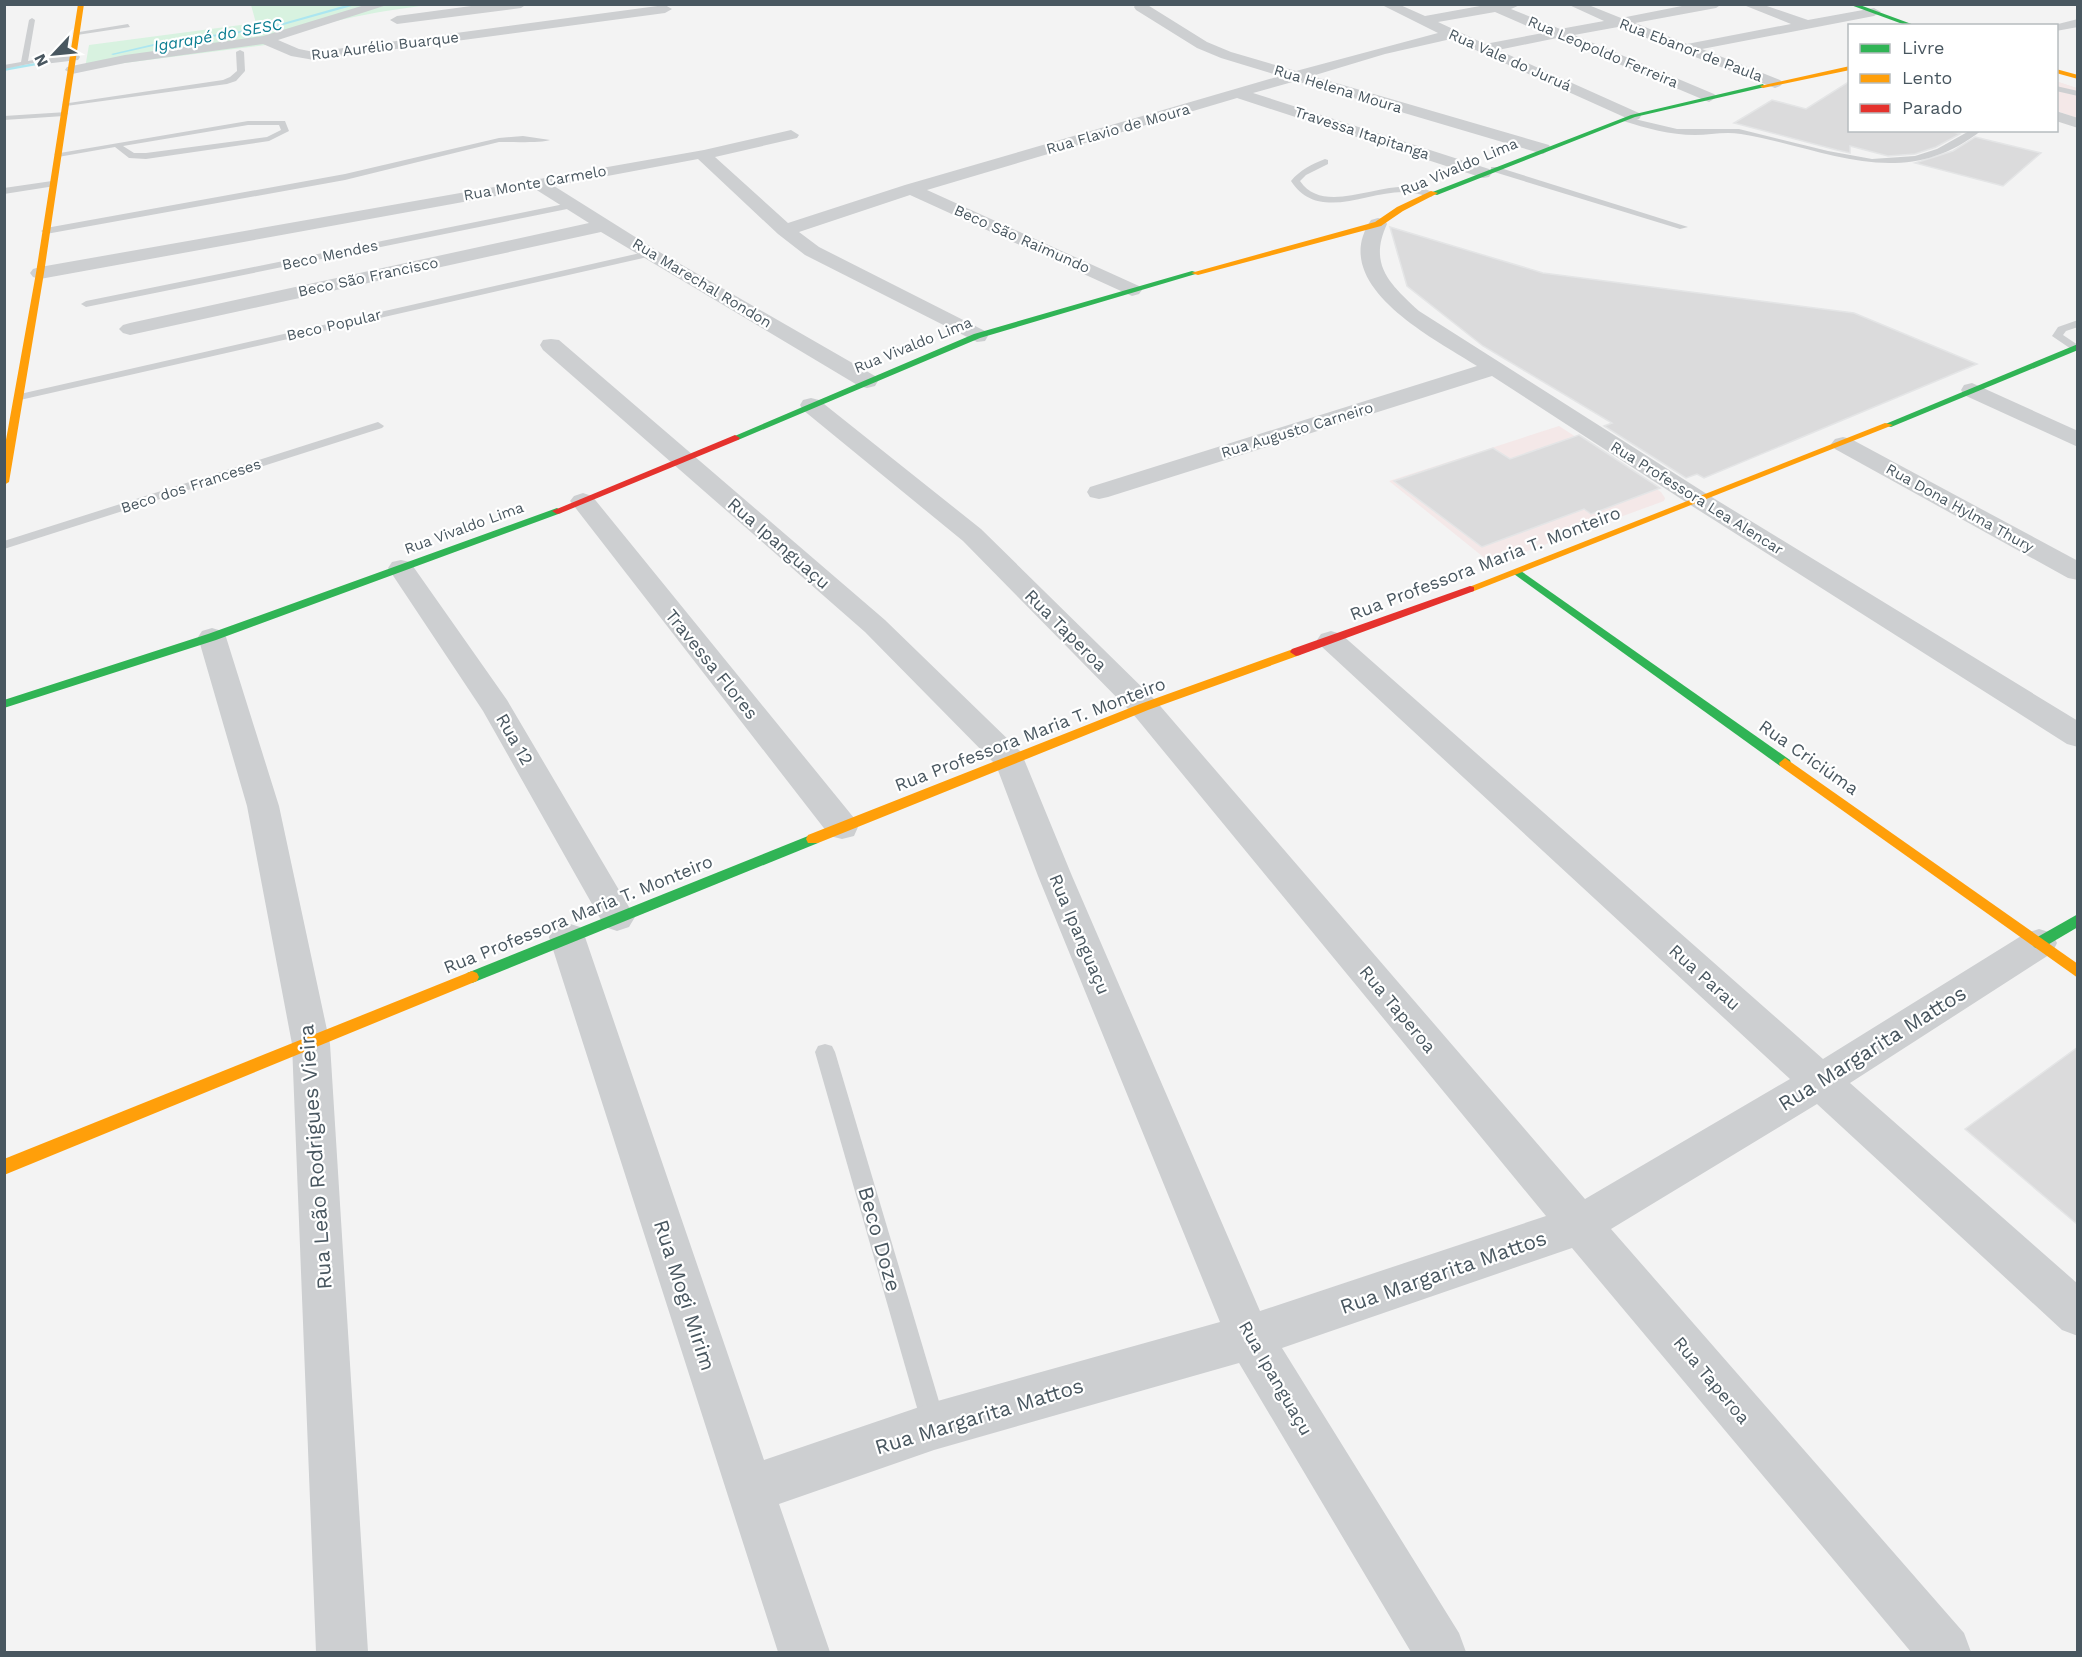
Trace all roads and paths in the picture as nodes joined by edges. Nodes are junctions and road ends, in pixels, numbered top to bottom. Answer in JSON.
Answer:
{"nodes":[{"id":1,"x":81,"y":4,"type":"edge"},
{"id":2,"x":384,"y":4,"type":"edge"},
{"id":3,"x":522,"y":4,"type":"edge"},
{"id":4,"x":1386,"y":4,"type":"edge"},
{"id":5,"x":1516,"y":4,"type":"edge"},
{"id":6,"x":1573,"y":4,"type":"edge"},
{"id":7,"x":1664,"y":4,"type":"edge"},
{"id":8,"x":1716,"y":4,"type":"edge"},
{"id":9,"x":1747,"y":4,"type":"edge"},
{"id":10,"x":1850,"y":4,"type":"edge"},
{"id":11,"x":1141,"y":7,"type":"dead end"},
{"id":12,"x":1497,"y":8,"type":"junction"},
{"id":13,"x":665,"y":9,"type":"dead end"},
{"id":14,"x":1681,"y":11,"type":"junction"},
{"id":15,"x":1874,"y":12,"type":"junction"},
{"id":16,"x":32,"y":20,"type":"dead end"},
{"id":17,"x":397,"y":20,"type":"dead end"},
{"id":18,"x":1422,"y":21,"type":"junction"},
{"id":19,"x":2078,"y":22,"type":"edge"},
{"id":20,"x":1620,"y":23,"type":"junction"},
{"id":21,"x":1807,"y":24,"type":"junction"},
{"id":22,"x":1909,"y":24,"type":"edge"},
{"id":23,"x":128,"y":26,"type":"dead end"},
{"id":24,"x":539,"y":26,"type":"junction"},
{"id":25,"x":2058,"y":27,"type":"edge"},
{"id":26,"x":77,"y":33,"type":"junction"},
{"id":27,"x":1559,"y":33,"type":"junction"},
{"id":28,"x":1452,"y":34,"type":"junction"},
{"id":29,"x":265,"y":40,"type":"junction"},
{"id":30,"x":1484,"y":48,"type":"junction"},
{"id":31,"x":1686,"y":48,"type":"junction"},
{"id":32,"x":240,"y":52,"type":"dead end"},
{"id":33,"x":44,"y":60,"type":"joint"},
{"id":34,"x":24,"y":63,"type":"junction"},
{"id":35,"x":73,"y":63,"type":"junction"},
{"id":36,"x":4,"y":66,"type":"edge"},
{"id":37,"x":1848,"y":68,"type":"edge"},
{"id":38,"x":1296,"y":76,"type":"junction"},
{"id":39,"x":1775,"y":83,"type":"junction"},
{"id":40,"x":2058,"y":88,"type":"edge"},
{"id":41,"x":2078,"y":93,"type":"edge"},
{"id":42,"x":1240,"y":94,"type":"junction"},
{"id":43,"x":1709,"y":97,"type":"junction"},
{"id":44,"x":65,"y":109,"type":"junction"},
{"id":45,"x":1630,"y":117,"type":"junction"},
{"id":46,"x":2058,"y":117,"type":"edge"},
{"id":47,"x":4,"y":118,"type":"edge"},
{"id":48,"x":2078,"y":123,"type":"edge"},
{"id":49,"x":1974,"y":132,"type":"edge"},
{"id":50,"x":791,"y":135,"type":"dead end"},
{"id":51,"x":546,"y":140,"type":"dead end"},
{"id":52,"x":117,"y":146,"type":"junction"},
{"id":53,"x":1544,"y":149,"type":"junction"},
{"id":54,"x":58,"y":154,"type":"junction"},
{"id":55,"x":704,"y":155,"type":"junction"},
{"id":56,"x":1325,"y":162,"type":"dead end"},
{"id":57,"x":1489,"y":171,"type":"junction"},
{"id":58,"x":538,"y":183,"type":"junction"},
{"id":59,"x":52,"y":184,"type":"junction"},
{"id":60,"x":911,"y":189,"type":"junction"},
{"id":61,"x":4,"y":191,"type":"edge"},
{"id":62,"x":1431,"y":194,"type":"junction"},
{"id":63,"x":574,"y":205,"type":"junction"},
{"id":64,"x":1378,"y":224,"type":"junction"},
{"id":65,"x":607,"y":225,"type":"junction"},
{"id":66,"x":1683,"y":227,"type":"dead end"},
{"id":67,"x":785,"y":230,"type":"junction"},
{"id":68,"x":46,"y":231,"type":"junction"},
{"id":69,"x":649,"y":254,"type":"junction"},
{"id":70,"x":40,"y":273,"type":"junction"},
{"id":71,"x":1132,"y":290,"type":"junction"},
{"id":72,"x":86,"y":304,"type":"dead end"},
{"id":73,"x":2078,"y":323,"type":"edge"},
{"id":74,"x":130,"y":329,"type":"dead end"},
{"id":75,"x":977,"y":336,"type":"junction"},
{"id":76,"x":551,"y":345,"type":"dead end"},
{"id":77,"x":2076,"y":347,"type":"edge"},
{"id":78,"x":1494,"y":368,"type":"junction"},
{"id":79,"x":867,"y":381,"type":"junction"},
{"id":80,"x":1972,"y":390,"type":"junction"},
{"id":81,"x":20,"y":397,"type":"junction"},
{"id":82,"x":811,"y":405,"type":"junction"},
{"id":83,"x":378,"y":426,"type":"dead end"},
{"id":84,"x":2078,"y":440,"type":"edge"},
{"id":85,"x":1844,"y":444,"type":"junction"},
{"id":86,"x":681,"y":459,"type":"junction"},
{"id":87,"x":4,"y":482,"type":"edge"},
{"id":88,"x":1100,"y":492,"type":"dead end"},
{"id":89,"x":583,"y":501,"type":"junction"},
{"id":90,"x":1701,"y":501,"type":"junction"},
{"id":91,"x":4,"y":545,"type":"edge"},
{"id":92,"x":402,"y":568,"type":"junction"},
{"id":93,"x":1518,"y":572,"type":"junction"},
{"id":94,"x":2078,"y":572,"type":"edge"},
{"id":95,"x":212,"y":638,"type":"junction"},
{"id":96,"x":1331,"y":640,"type":"junction"},
{"id":97,"x":4,"y":704,"type":"edge"},
{"id":98,"x":1144,"y":707,"type":"junction"},
{"id":99,"x":2078,"y":736,"type":"edge"},
{"id":100,"x":1010,"y":760,"type":"junction"},
{"id":101,"x":842,"y":827,"type":"junction"},
{"id":102,"x":617,"y":917,"type":"junction"},
{"id":103,"x":2078,"y":920,"type":"edge"},
{"id":104,"x":567,"y":936,"type":"junction"},
{"id":105,"x":2039,"y":943,"type":"junction"},
{"id":106,"x":2078,"y":972,"type":"edge"},
{"id":107,"x":311,"y":1044,"type":"junction"},
{"id":108,"x":825,"y":1052,"type":"dead end"},
{"id":109,"x":1820,"y":1081,"type":"junction"},
{"id":110,"x":4,"y":1167,"type":"edge"},
{"id":111,"x":1580,"y":1225,"type":"junction"},
{"id":112,"x":2078,"y":1314,"type":"edge"},
{"id":113,"x":1249,"y":1338,"type":"junction"},
{"id":114,"x":934,"y":1426,"type":"junction"},
{"id":115,"x":749,"y":1490,"type":"junction"},
{"id":116,"x":342,"y":1653,"type":"edge"},
{"id":117,"x":804,"y":1653,"type":"edge"},
{"id":118,"x":1440,"y":1653,"type":"edge"},
{"id":119,"x":1945,"y":1653,"type":"edge"}],
"edges":[{"from":1,"to":26,"type":"street"},
{"from":2,"to":29,"type":"street"},
{"from":3,"to":17,"type":"street"},
{"from":3,"to":24,"type":"street"},
{"from":4,"to":18,"type":"street","name":"Rua Vale do Juruá"},
{"from":5,"to":12,"type":"street"},
{"from":6,"to":20,"type":"street","name":"Rua Ebanor de Paula"},
{"from":7,"to":14,"type":"street"},
{"from":8,"to":14,"type":"street"},
{"from":9,"to":21,"type":"street"},
{"from":10,"to":15,"type":"street"},
{"from":11,"to":38,"type":"street","name":"Rua Helena Moura"},
{"from":12,"to":18,"type":"street"},
{"from":12,"to":27,"type":"street","name":"Rua Leopoldo Ferreira"},
{"from":13,"to":24,"type":"street","name":"Rua Aurélio Buarque"},
{"from":14,"to":20,"type":"street"},
{"from":15,"to":21,"type":"street"},
{"from":15,"to":22,"type":"street"},
{"from":16,"to":34,"type":"lane"},
{"from":18,"to":28,"type":"street","name":"Rua Vale do Juruá"},
{"from":19,"to":25,"type":"street"},
{"from":20,"to":27,"type":"street"},
{"from":20,"to":31,"type":"street","name":"Rua Ebanor de Paula"},
{"from":21,"to":31,"type":"street"},
{"from":23,"to":26,"type":"lane"},
{"from":24,"to":29,"type":"street","name":"Rua Aurélio Buarque"},
{"from":26,"to":35,"type":"street"},
{"from":27,"to":30,"type":"street"},
{"from":27,"to":43,"type":"street","name":"Rua Leopoldo Ferreira"},
{"from":28,"to":30,"type":"street","name":"Rua Vale do Juruá"},
{"from":28,"to":38,"type":"street","name":"Rua Flavio de Moura"},
{"from":29,"to":35,"type":"street"},
{"from":30,"to":45,"type":"street","name":"Rua Vale do Juruá"},
{"from":31,"to":39,"type":"street","name":"Rua Ebanor de Paula"},
{"from":32,"to":44,"type":"lane"},
{"from":33,"to":34,"type":"lane"},
{"from":33,"to":35,"type":"street"},
{"from":34,"to":36,"type":"lane"},
{"from":35,"to":44,"type":"street"},
{"from":37,"to":39,"type":"street","name":"Rua Vivaldo Lima"},
{"from":38,"to":42,"type":"street","name":"Rua Flavio de Moura"},
{"from":38,"to":53,"type":"street","name":"Rua Helena Moura"},
{"from":39,"to":43,"type":"street","name":"Rua Vivaldo Lima"},
{"from":40,"to":41,"type":"lane"},
{"from":42,"to":57,"type":"street","name":"Travessa Itapitanga"},
{"from":42,"to":60,"type":"street","name":"Rua Flavio de Moura"},
{"from":43,"to":45,"type":"street","name":"Rua Vivaldo Lima"},
{"from":44,"to":47,"type":"lane"},
{"from":44,"to":54,"type":"street"},
{"from":45,"to":49,"type":"lane"},
{"from":45,"to":53,"type":"street","name":"Rua Vivaldo Lima"},
{"from":46,"to":48,"type":"street"},
{"from":50,"to":55,"type":"street"},
{"from":51,"to":68,"type":"lane"},
{"from":52,"to":52,"type":"lane"},
{"from":52,"to":54,"type":"lane"},
{"from":53,"to":57,"type":"street","name":"Rua Vivaldo Lima"},
{"from":54,"to":59,"type":"street"},
{"from":55,"to":58,"type":"street","name":"Rua Monte Carmelo"},
{"from":55,"to":67,"type":"street"},
{"from":56,"to":62,"type":"lane"},
{"from":57,"to":62,"type":"street","name":"Rua Vivaldo Lima"},
{"from":57,"to":66,"type":"lane"},
{"from":58,"to":63,"type":"street","name":"Rua Marechal Rondon"},
{"from":58,"to":70,"type":"street","name":"Rua Monte Carmelo"},
{"from":59,"to":61,"type":"lane"},
{"from":59,"to":68,"type":"street"},
{"from":60,"to":67,"type":"street","name":"Rua Flavio de Moura"},
{"from":60,"to":71,"type":"street","name":"Beco São Raimundo"},
{"from":62,"to":64,"type":"street","name":"Rua Vivaldo Lima"},
{"from":63,"to":65,"type":"street","name":"Rua Marechal Rondon"},
{"from":63,"to":72,"type":"lane","name":"Beco Mendes"},
{"from":64,"to":71,"type":"street","name":"Rua Vivaldo Lima"},
{"from":64,"to":78,"type":"street","name":"Rua Professora Lea Alencar"},
{"from":65,"to":69,"type":"street","name":"Rua Marechal Rondon"},
{"from":65,"to":74,"type":"street","name":"Beco São Francisco"},
{"from":67,"to":75,"type":"street"},
{"from":68,"to":70,"type":"street"},
{"from":69,"to":79,"type":"street","name":"Rua Marechal Rondon"},
{"from":69,"to":81,"type":"lane","name":"Beco Popular"},
{"from":70,"to":81,"type":"street"},
{"from":71,"to":75,"type":"street","name":"Rua Vivaldo Lima"},
{"from":73,"to":77,"type":"lane"},
{"from":75,"to":79,"type":"street","name":"Rua Vivaldo Lima"},
{"from":76,"to":86,"type":"street","name":"Rua Ipanguaçu"},
{"from":77,"to":80,"type":"street","name":"Rua Professora Maria T. Monteiro"},
{"from":78,"to":88,"type":"street","name":"Rua Augusto Carneiro"},
{"from":78,"to":90,"type":"street","name":"Rua Professora Lea Alencar"},
{"from":79,"to":82,"type":"street","name":"Rua Vivaldo Lima"},
{"from":80,"to":84,"type":"street"},
{"from":80,"to":85,"type":"street","name":"Rua Professora Maria T. Monteiro"},
{"from":81,"to":87,"type":"street"},
{"from":82,"to":86,"type":"street","name":"Rua Vivaldo Lima"},
{"from":82,"to":98,"type":"street","name":"Rua Taperoa"},
{"from":83,"to":91,"type":"lane","name":"Beco dos Franceses"},
{"from":85,"to":90,"type":"street","name":"Rua Professora Maria T. Monteiro"},
{"from":85,"to":94,"type":"street","name":"Rua Dona Hylma Thury"},
{"from":86,"to":89,"type":"street","name":"Rua Vivaldo Lima"},
{"from":86,"to":100,"type":"street","name":"Rua Ipanguaçu"},
{"from":89,"to":92,"type":"street","name":"Rua Vivaldo Lima"},
{"from":89,"to":101,"type":"street","name":"Travessa Flores"},
{"from":90,"to":93,"type":"street","name":"Rua Professora Maria T. Monteiro"},
{"from":90,"to":99,"type":"street","name":"Rua Professora Lea Alencar"},
{"from":92,"to":95,"type":"street","name":"Rua Vivaldo Lima"},
{"from":92,"to":102,"type":"street","name":"Rua 12"},
{"from":93,"to":96,"type":"street","name":"Rua Professora Maria T. Monteiro"},
{"from":93,"to":105,"type":"street","name":"Rua Criciúma"},
{"from":95,"to":97,"type":"street","name":"Rua Vivaldo Lima"},
{"from":95,"to":107,"type":"street","name":"Rua Leão Rodrigues Vieira"},
{"from":96,"to":98,"type":"street","name":"Rua Professora Maria T. Monteiro"},
{"from":96,"to":109,"type":"street","name":"Rua Parau"},
{"from":98,"to":100,"type":"street","name":"Rua Professora Maria T. Monteiro"},
{"from":98,"to":111,"type":"street","name":"Rua Taperoa"},
{"from":100,"to":101,"type":"street","name":"Rua Professora Maria T. Monteiro"},
{"from":100,"to":113,"type":"street","name":"Rua Ipanguaçu"},
{"from":101,"to":102,"type":"street","name":"Rua Professora Maria T. Monteiro"},
{"from":102,"to":104,"type":"street","name":"Rua Professora Maria T. Monteiro"},
{"from":103,"to":105,"type":"street","name":"Rua Margarita Mattos"},
{"from":104,"to":107,"type":"street","name":"Rua Professora Maria T. Monteiro"},
{"from":104,"to":115,"type":"street","name":"Rua Mogi Mirim"},
{"from":105,"to":106,"type":"street","name":"Rua Criciúma"},
{"from":105,"to":109,"type":"street","name":"Rua Margarita Mattos"},
{"from":107,"to":110,"type":"street","name":"Rua Professora Maria T. Monteiro"},
{"from":107,"to":116,"type":"street","name":"Rua Leão Rodrigues Vieira"},
{"from":108,"to":114,"type":"lane","name":"Beco Doze"},
{"from":109,"to":111,"type":"street","name":"Rua Margarita Mattos"},
{"from":109,"to":112,"type":"street","name":"Rua Parau"},
{"from":111,"to":113,"type":"street","name":"Rua Margarita Mattos"},
{"from":111,"to":119,"type":"street","name":"Rua Taperoa"},
{"from":113,"to":114,"type":"street","name":"Rua Margarita Mattos"},
{"from":113,"to":118,"type":"street","name":"Rua Ipanguaçu"},
{"from":114,"to":115,"type":"street","name":"Rua Margarita Mattos"},
{"from":115,"to":117,"type":"street","name":"Rua Mogi Mirim"}]}
